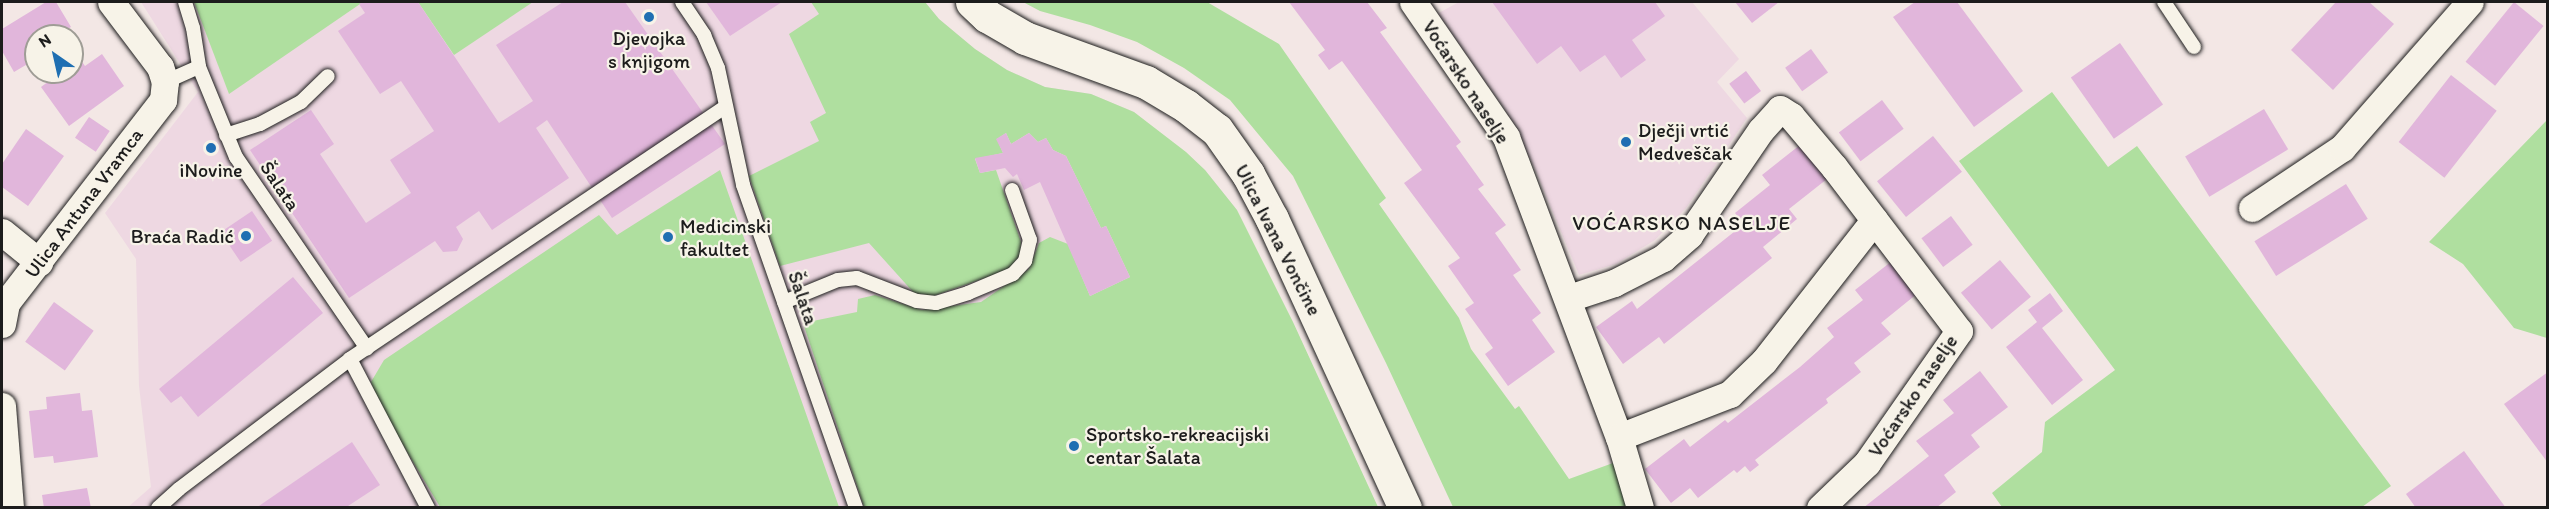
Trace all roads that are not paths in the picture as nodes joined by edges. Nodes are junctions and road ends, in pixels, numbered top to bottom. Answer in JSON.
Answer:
{"nodes":[{"id":1,"x":111,"y":2,"type":"edge"},
{"id":2,"x":185,"y":2,"type":"edge"},
{"id":3,"x":682,"y":2,"type":"edge"},
{"id":4,"x":972,"y":2,"type":"edge"},
{"id":5,"x":1413,"y":2,"type":"edge"},
{"id":6,"x":2163,"y":2,"type":"edge"},
{"id":7,"x":2470,"y":2,"type":"edge"},
{"id":8,"x":2194,"y":47,"type":"dead end"},
{"id":9,"x":199,"y":67,"type":"junction"},
{"id":10,"x":328,"y":76,"type":"dead end"},
{"id":11,"x":165,"y":82,"type":"junction"},
{"id":12,"x":725,"y":107,"type":"junction"},
{"id":13,"x":226,"y":135,"type":"junction"},
{"id":14,"x":1012,"y":190,"type":"dead end"},
{"id":15,"x":2252,"y":208,"type":"dead end"},
{"id":16,"x":1874,"y":220,"type":"junction"},
{"id":17,"x":2,"y":232,"type":"edge"},
{"id":18,"x":39,"y":262,"type":"junction"},
{"id":19,"x":1569,"y":298,"type":"junction"},
{"id":20,"x":784,"y":302,"type":"junction"},
{"id":21,"x":2,"y":324,"type":"edge"},
{"id":22,"x":367,"y":348,"type":"junction"},
{"id":23,"x":350,"y":359,"type":"junction"},
{"id":24,"x":2,"y":406,"type":"edge"},
{"id":25,"x":1619,"y":437,"type":"junction"},
{"id":26,"x":1828,"y":505,"type":"edge"},
{"id":27,"x":10,"y":507,"type":"edge"},
{"id":28,"x":158,"y":507,"type":"edge"},
{"id":29,"x":428,"y":507,"type":"edge"},
{"id":30,"x":856,"y":507,"type":"edge"},
{"id":31,"x":1405,"y":507,"type":"edge"},
{"id":32,"x":1640,"y":507,"type":"edge"}],
"edges":[{"from":1,"to":11,"type":"street"},
{"from":2,"to":9,"type":"lane","name":"Šalata"},
{"from":3,"to":12,"type":"lane","name":"Šalata"},
{"from":4,"to":31,"type":"main road","name":"Ulica Ivana Vončine"},
{"from":5,"to":19,"type":"street","name":"Voćarsko naselje"},
{"from":6,"to":8,"type":"lane"},
{"from":7,"to":15,"type":"street"},
{"from":9,"to":11,"type":"lane"},
{"from":9,"to":13,"type":"lane","name":"Šalata"},
{"from":10,"to":13,"type":"lane"},
{"from":11,"to":18,"type":"street","name":"Ulica Antuna Vramca"},
{"from":12,"to":20,"type":"lane","name":"Šalata"},
{"from":12,"to":22,"type":"lane"},
{"from":13,"to":22,"type":"lane","name":"Šalata"},
{"from":14,"to":20,"type":"lane"},
{"from":16,"to":19,"type":"street","name":"Voćarsko naselje"},
{"from":16,"to":25,"type":"street"},
{"from":16,"to":26,"type":"street","name":"Voćarsko naselje"},
{"from":17,"to":18,"type":"street"},
{"from":18,"to":21,"type":"street","name":"Ulica Antuna Vramca"},
{"from":19,"to":25,"type":"street","name":"Voćarsko naselje"},
{"from":20,"to":30,"type":"lane","name":"Šalata"},
{"from":22,"to":23,"type":"lane"},
{"from":23,"to":28,"type":"lane"},
{"from":23,"to":29,"type":"lane"},
{"from":24,"to":27,"type":"street"},
{"from":25,"to":32,"type":"street","name":"Voćarsko naselje"}]}
